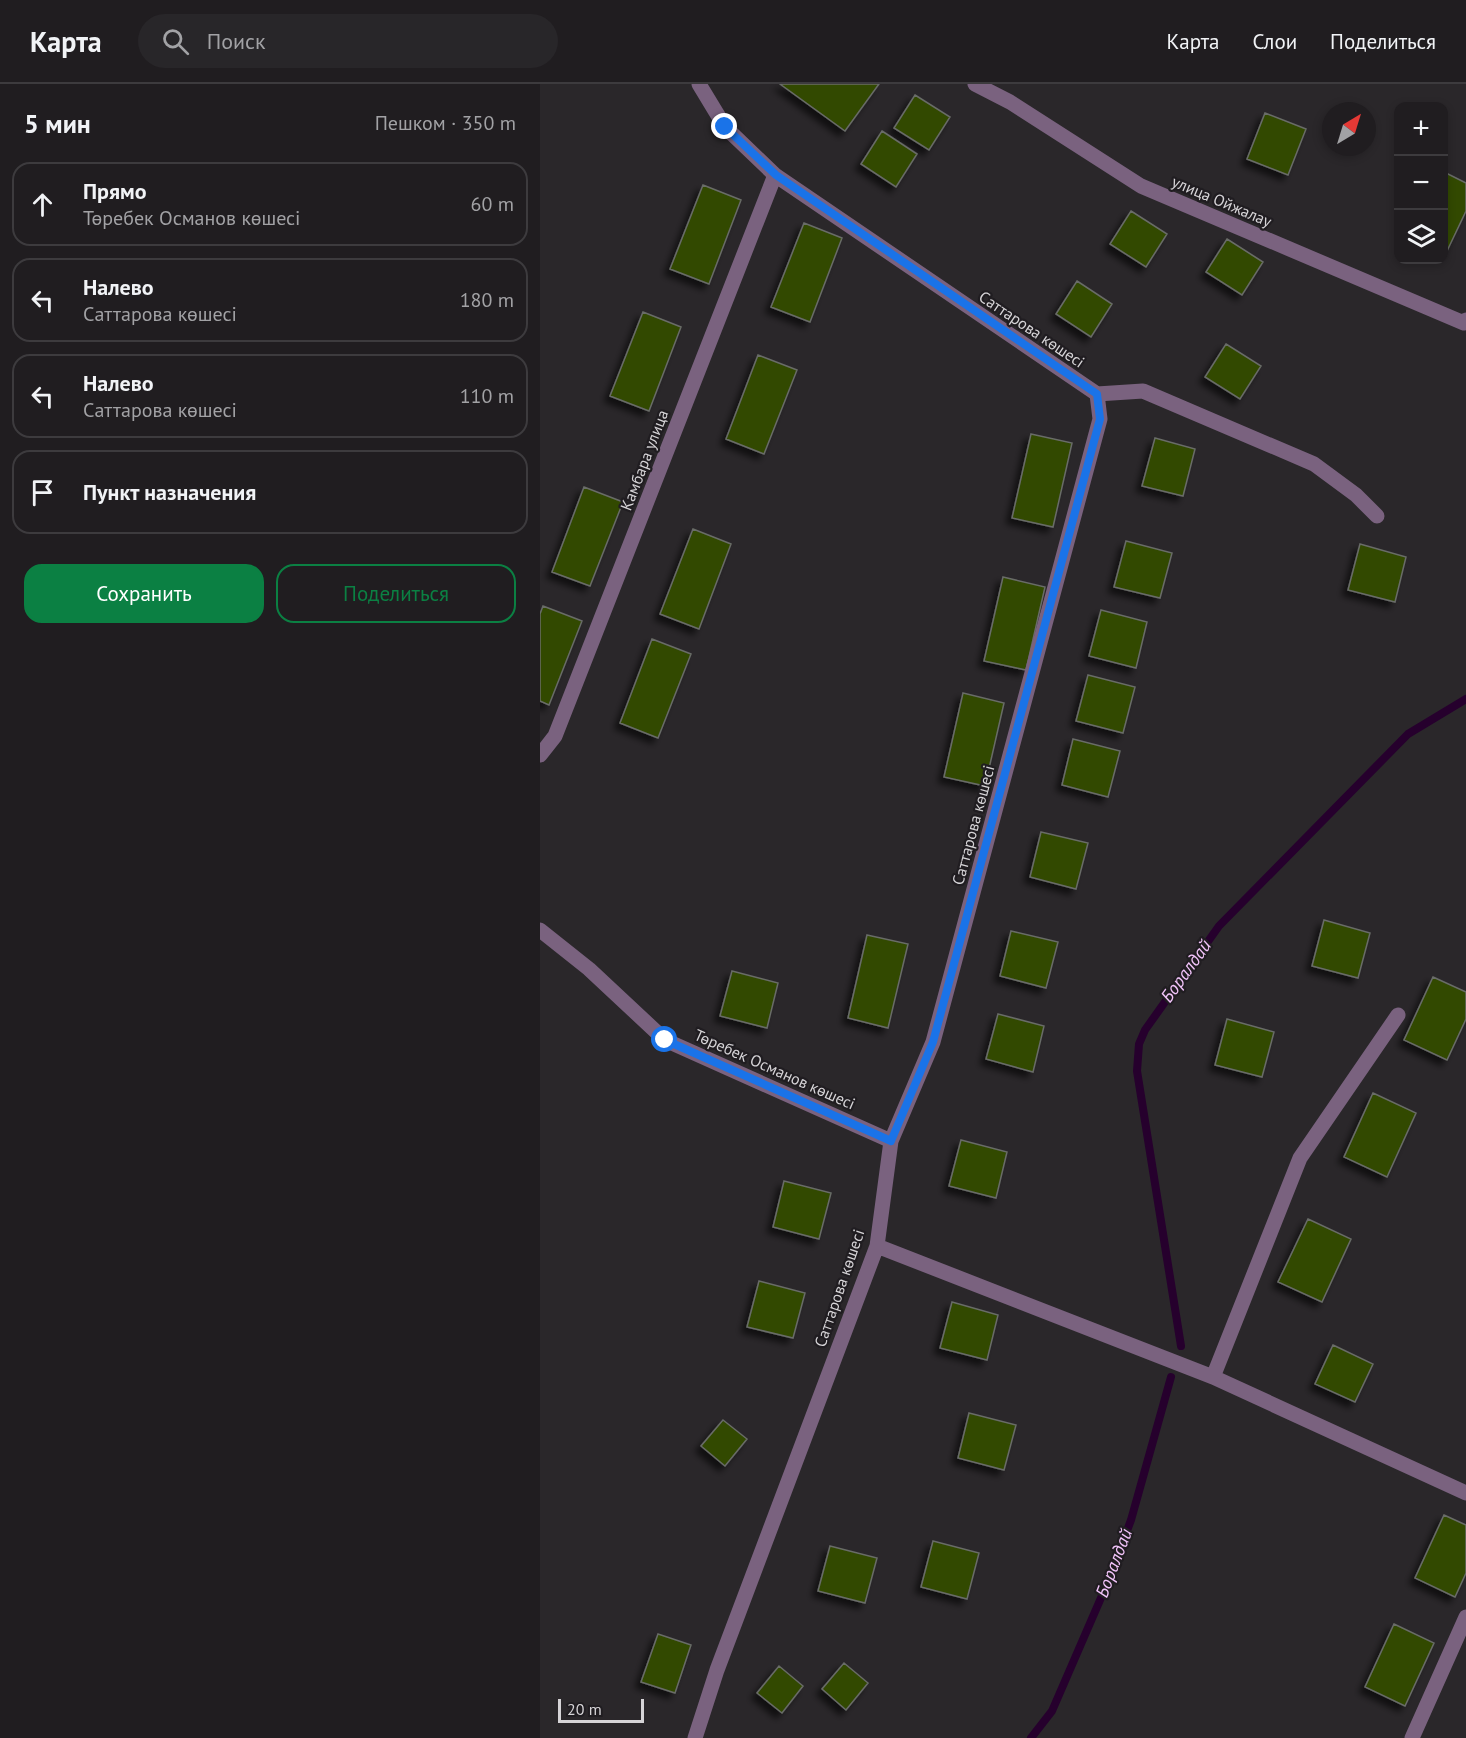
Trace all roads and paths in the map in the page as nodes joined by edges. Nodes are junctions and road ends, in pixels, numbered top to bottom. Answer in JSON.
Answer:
{"nodes":[{"id":1,"x":699,"y":84,"type":"edge"},
{"id":2,"x":975,"y":84,"type":"edge"},
{"id":3,"x":776,"y":175,"type":"junction"},
{"id":4,"x":1466,"y":320,"type":"edge"},
{"id":5,"x":1097,"y":394,"type":"junction"},
{"id":6,"x":1377,"y":516,"type":"dead end"},
{"id":7,"x":540,"y":755,"type":"edge"},
{"id":8,"x":540,"y":930,"type":"edge"},
{"id":9,"x":1398,"y":1015,"type":"dead end"},
{"id":10,"x":891,"y":1141,"type":"junction"},
{"id":11,"x":877,"y":1246,"type":"junction"},
{"id":12,"x":1213,"y":1377,"type":"junction"},
{"id":13,"x":1466,"y":1493,"type":"edge"},
{"id":14,"x":1466,"y":1617,"type":"edge"},
{"id":15,"x":695,"y":1738,"type":"edge"},
{"id":16,"x":1412,"y":1738,"type":"edge"}],
"edges":[{"from":1,"to":3,"type":"street","name":"Саттарова көшесі"},
{"from":2,"to":4,"type":"street","name":"улица Ойжалау"},
{"from":3,"to":5,"type":"street","name":"Саттарова көшесі"},
{"from":3,"to":7,"type":"street","name":"Камбара улица"},
{"from":5,"to":6,"type":"street"},
{"from":5,"to":10,"type":"street","name":"Саттарова көшесі"},
{"from":8,"to":10,"type":"street","name":"Төребек Османов көшесі"},
{"from":9,"to":12,"type":"street"},
{"from":10,"to":11,"type":"street","name":"Саттарова көшесі"},
{"from":11,"to":12,"type":"street"},
{"from":11,"to":15,"type":"street","name":"Саттарова көшесі"},
{"from":12,"to":13,"type":"street"},
{"from":14,"to":16,"type":"street"}]}
